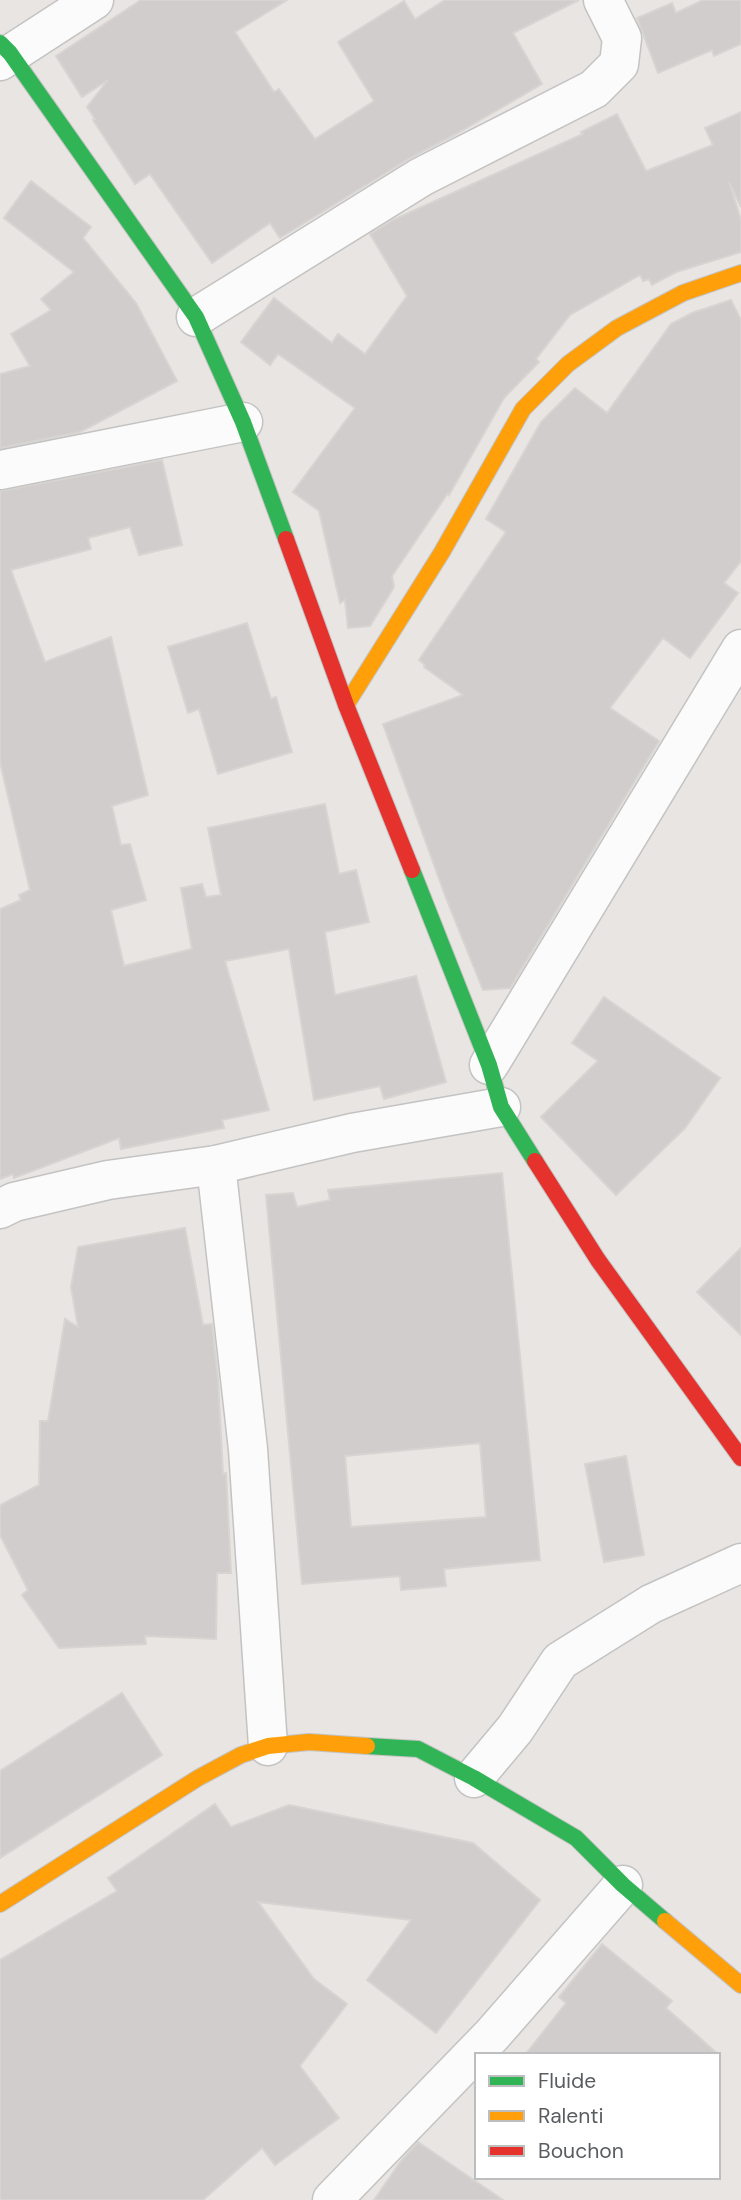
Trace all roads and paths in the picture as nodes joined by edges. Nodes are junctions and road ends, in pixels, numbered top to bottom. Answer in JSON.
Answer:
{"nodes":[{"id":1,"x":94,"y":0,"type":"edge"},
{"id":2,"x":611,"y":3,"type":"edge"},
{"id":3,"x":3,"y":53,"type":"edge"},
{"id":4,"x":741,"y":273,"type":"edge"},
{"id":5,"x":196,"y":317,"type":"junction"},
{"id":6,"x":243,"y":422,"type":"junction"},
{"id":7,"x":0,"y":470,"type":"edge"},
{"id":8,"x":741,"y":649,"type":"edge"},
{"id":9,"x":346,"y":705,"type":"junction"},
{"id":10,"x":489,"y":1065,"type":"junction"},
{"id":11,"x":501,"y":1107,"type":"junction"},
{"id":12,"x":216,"y":1165,"type":"junction"},
{"id":13,"x":0,"y":1209,"type":"edge"},
{"id":14,"x":741,"y":1458,"type":"edge"},
{"id":15,"x":741,"y":1563,"type":"edge"},
{"id":16,"x":268,"y":1746,"type":"junction"},
{"id":17,"x":474,"y":1778,"type":"junction"},
{"id":18,"x":623,"y":1885,"type":"junction"},
{"id":19,"x":0,"y":1904,"type":"edge"},
{"id":20,"x":741,"y":1985,"type":"edge"},
{"id":21,"x":332,"y":2200,"type":"edge"}],
"edges":[{"from":1,"to":3,"type":"street"},
{"from":2,"to":5,"type":"street"},
{"from":3,"to":5,"type":"street"},
{"from":4,"to":9,"type":"street"},
{"from":5,"to":6,"type":"street"},
{"from":6,"to":7,"type":"street"},
{"from":6,"to":9,"type":"street"},
{"from":8,"to":10,"type":"street"},
{"from":9,"to":10,"type":"street"},
{"from":10,"to":11,"type":"street"},
{"from":11,"to":12,"type":"street"},
{"from":11,"to":14,"type":"street"},
{"from":12,"to":13,"type":"street"},
{"from":12,"to":16,"type":"street"},
{"from":15,"to":17,"type":"street"},
{"from":16,"to":17,"type":"street"},
{"from":16,"to":19,"type":"street"},
{"from":17,"to":18,"type":"street"},
{"from":18,"to":20,"type":"street"},
{"from":18,"to":21,"type":"street"}]}
